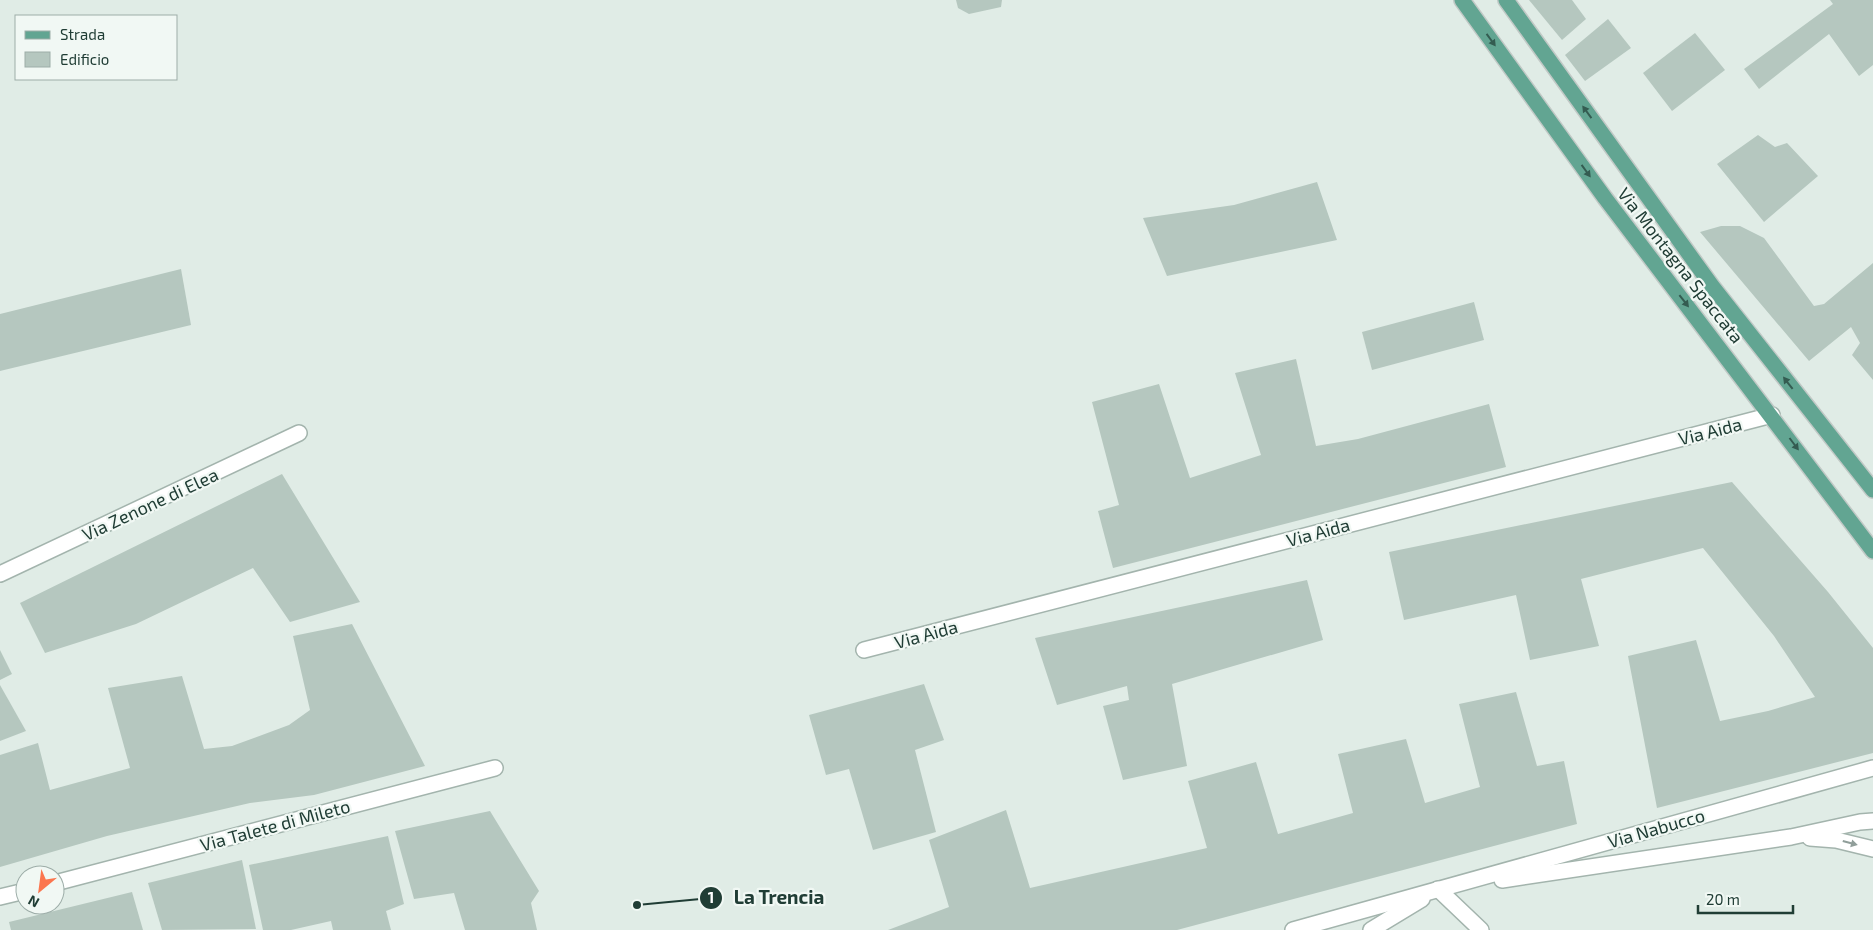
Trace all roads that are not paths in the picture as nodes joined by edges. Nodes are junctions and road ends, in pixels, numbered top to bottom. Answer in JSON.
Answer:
{"nodes":[{"id":1,"x":1462,"y":0,"type":"edge"},
{"id":2,"x":1506,"y":0,"type":"edge"},
{"id":3,"x":1772,"y":415,"type":"junction"},
{"id":4,"x":299,"y":433,"type":"dead end"},
{"id":5,"x":1873,"y":490,"type":"edge"},
{"id":6,"x":1873,"y":551,"type":"edge"},
{"id":7,"x":0,"y":574,"type":"edge"},
{"id":8,"x":864,"y":650,"type":"dead end"},
{"id":9,"x":496,"y":768,"type":"dead end"},
{"id":10,"x":1873,"y":768,"type":"edge"},
{"id":11,"x":1873,"y":822,"type":"edge"},
{"id":12,"x":1792,"y":837,"type":"junction"},
{"id":13,"x":1873,"y":850,"type":"edge"},
{"id":14,"x":65,"y":880,"type":"edge"},
{"id":15,"x":1438,"y":889,"type":"junction"},
{"id":16,"x":15,"y":893,"type":"edge"},
{"id":17,"x":0,"y":897,"type":"edge"},
{"id":18,"x":1293,"y":930,"type":"edge"},
{"id":19,"x":1371,"y":930,"type":"edge"},
{"id":20,"x":1481,"y":930,"type":"edge"}],
"edges":[{"from":1,"to":3,"type":"main road","name":"Via Montagna Spaccata","one_way":true},
{"from":5,"to":2,"type":"main road","name":"Via Montagna Spaccata","one_way":true},
{"from":3,"to":6,"type":"main road","name":"Via Montagna Spaccata","one_way":true},
{"from":3,"to":8,"type":"street","name":"Via Aida"},
{"from":4,"to":7,"type":"street","name":"Via Zenone di Elea"},
{"from":9,"to":14,"type":"street","name":"Via Talete di Mileto"},
{"from":10,"to":15,"type":"street","name":"Via Nabucco"},
{"from":11,"to":12,"type":"street","name":"Via Nabucco"},
{"from":12,"to":13,"type":"street","name":"Via Nabucco","one_way":true},
{"from":12,"to":15,"type":"street","name":"Via Nabucco"},
{"from":15,"to":18,"type":"street","name":"Via Nabucco"},
{"from":15,"to":19,"type":"street","name":"Via Nabucco"},
{"from":15,"to":20,"type":"street"},
{"from":16,"to":17,"type":"street"}]}
